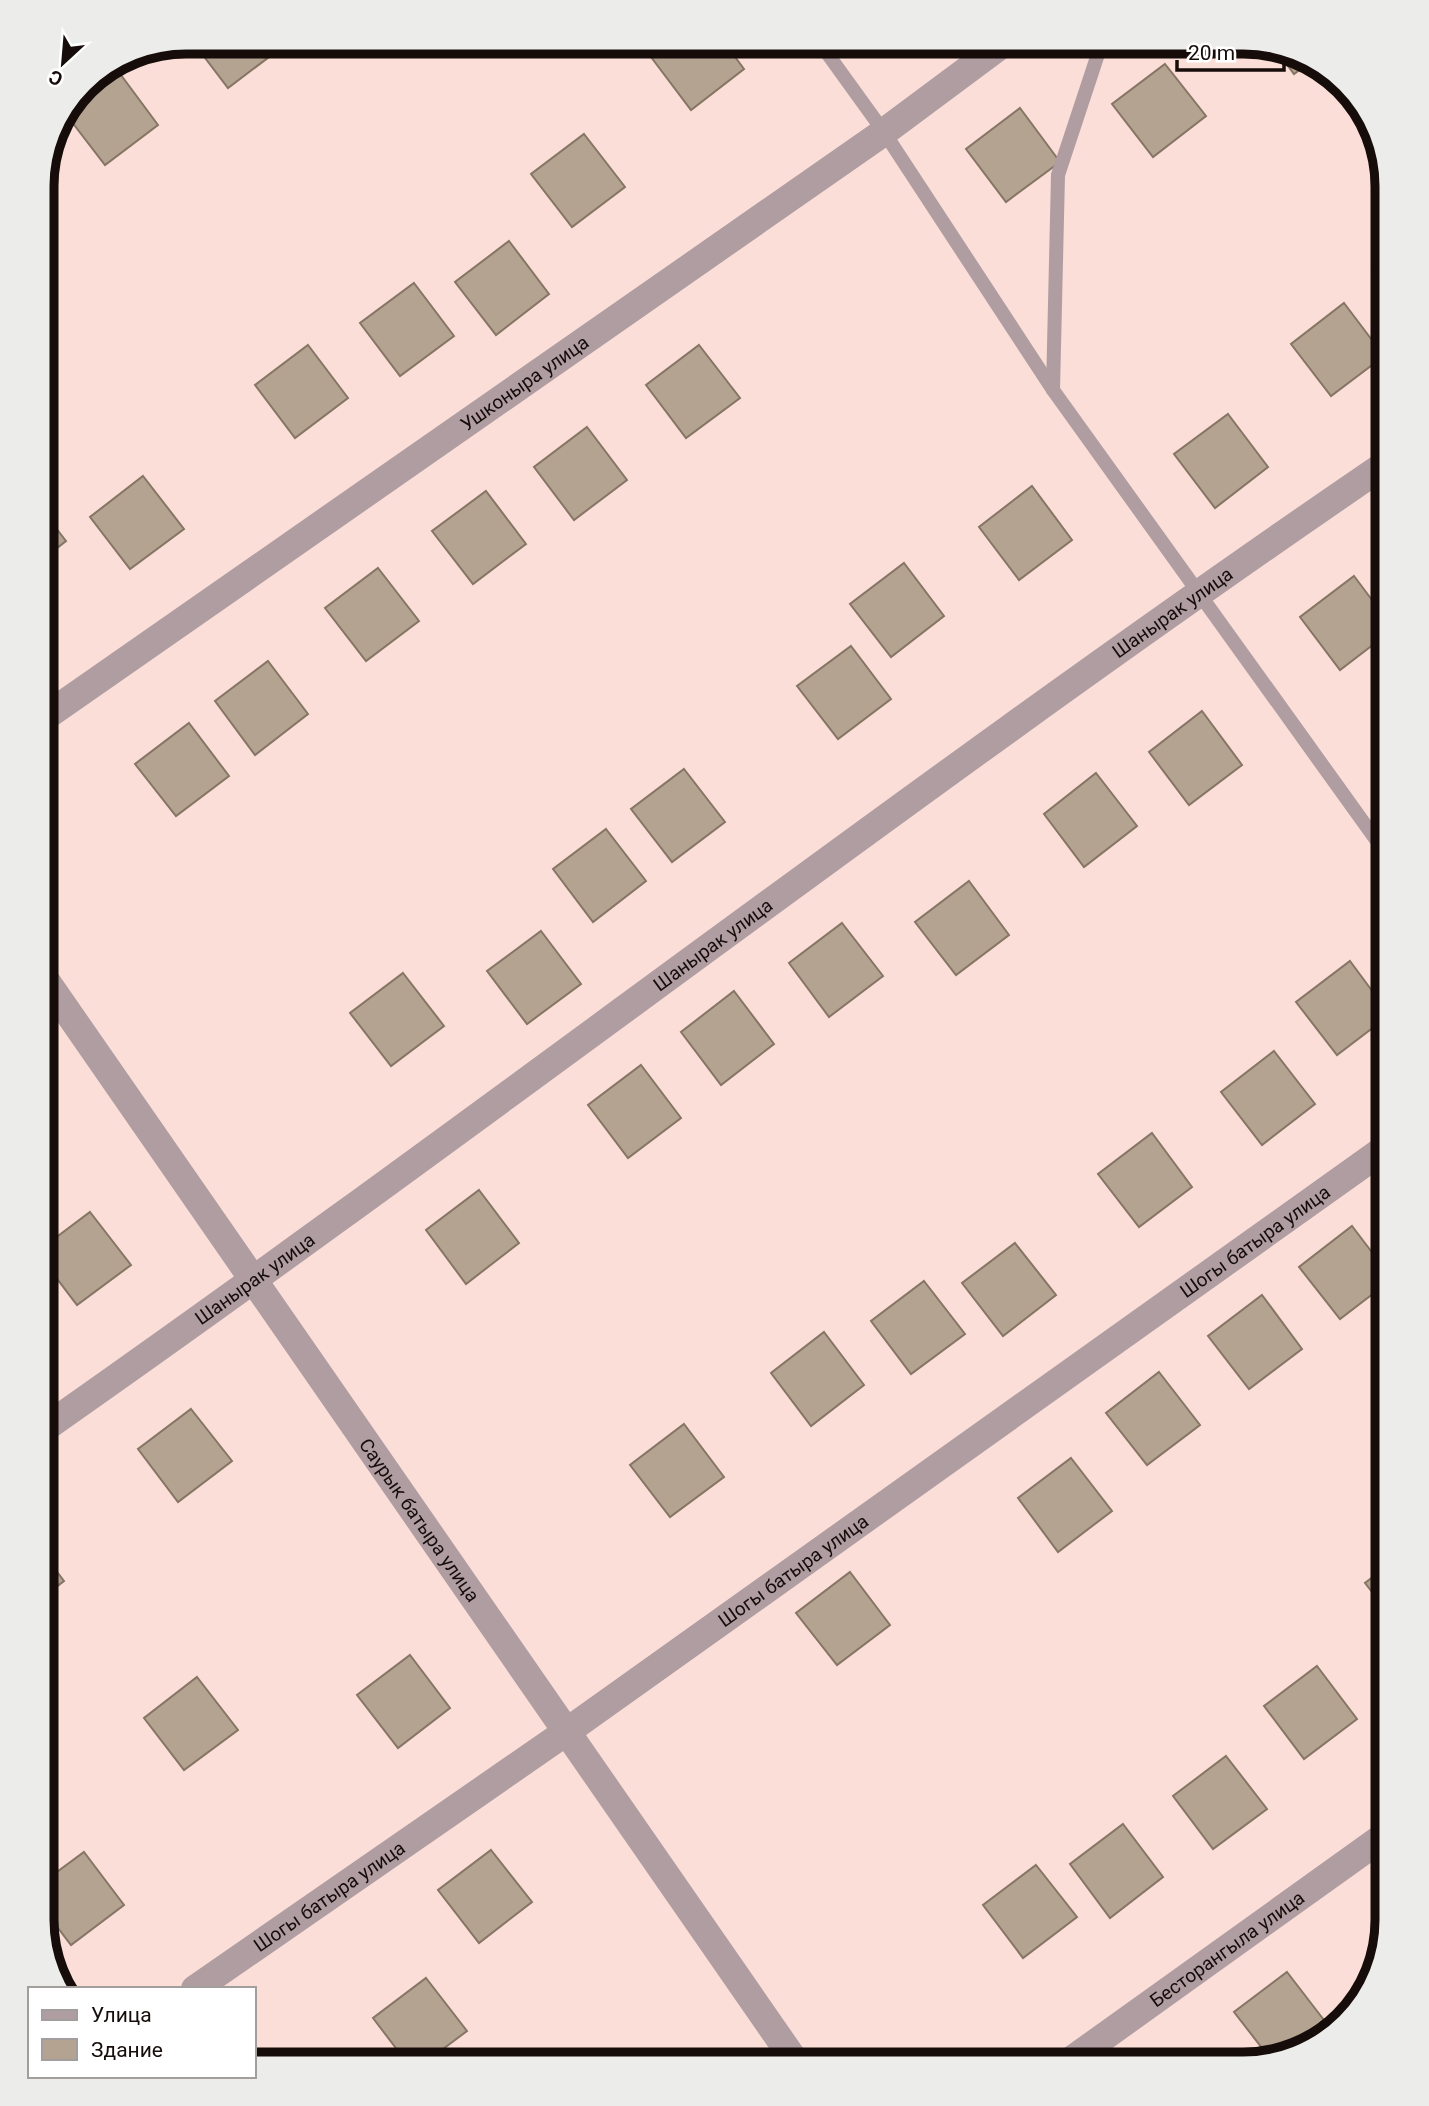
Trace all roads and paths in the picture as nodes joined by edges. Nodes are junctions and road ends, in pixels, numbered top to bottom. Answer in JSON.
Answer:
{"nodes":[{"id":1,"x":828,"y":55,"type":"edge"},
{"id":2,"x":988,"y":55,"type":"edge"},
{"id":3,"x":1098,"y":55,"type":"edge"},
{"id":4,"x":884,"y":132,"type":"junction"},
{"id":5,"x":1053,"y":390,"type":"junction"},
{"id":6,"x":1375,"y":471,"type":"edge"},
{"id":7,"x":1197,"y":593,"type":"junction"},
{"id":8,"x":55,"y":710,"type":"edge"},
{"id":9,"x":1375,"y":838,"type":"edge"},
{"id":10,"x":55,"y":993,"type":"edge"},
{"id":11,"x":1375,"y":1156,"type":"edge"},
{"id":12,"x":252,"y":1282,"type":"junction"},
{"id":13,"x":54,"y":1421,"type":"edge"},
{"id":14,"x":569,"y":1730,"type":"junction"},
{"id":15,"x":1375,"y":1843,"type":"edge"},
{"id":16,"x":198,"y":1987,"type":"edge"},
{"id":17,"x":789,"y":2052,"type":"edge"},
{"id":18,"x":1083,"y":2052,"type":"edge"}],
"edges":[{"from":1,"to":4,"type":"lane"},
{"from":2,"to":4,"type":"street","name":"Ушконыра улица"},
{"from":3,"to":5,"type":"lane"},
{"from":4,"to":5,"type":"lane"},
{"from":4,"to":8,"type":"street","name":"Ушконыра улица"},
{"from":5,"to":7,"type":"lane"},
{"from":6,"to":7,"type":"street","name":"Шанырак улица"},
{"from":7,"to":9,"type":"lane"},
{"from":7,"to":12,"type":"street","name":"Шанырак улица"},
{"from":10,"to":12,"type":"street","name":"Саурык батыра улица"},
{"from":11,"to":14,"type":"street","name":"Шогы батыра улица"},
{"from":12,"to":13,"type":"street","name":"Шанырак улица"},
{"from":12,"to":14,"type":"street","name":"Саурык батыра улица"},
{"from":14,"to":16,"type":"street","name":"Шогы батыра улица"},
{"from":14,"to":17,"type":"street","name":"Саурык батыра улица"},
{"from":15,"to":18,"type":"street","name":"Бесторангыла улица"}]}
